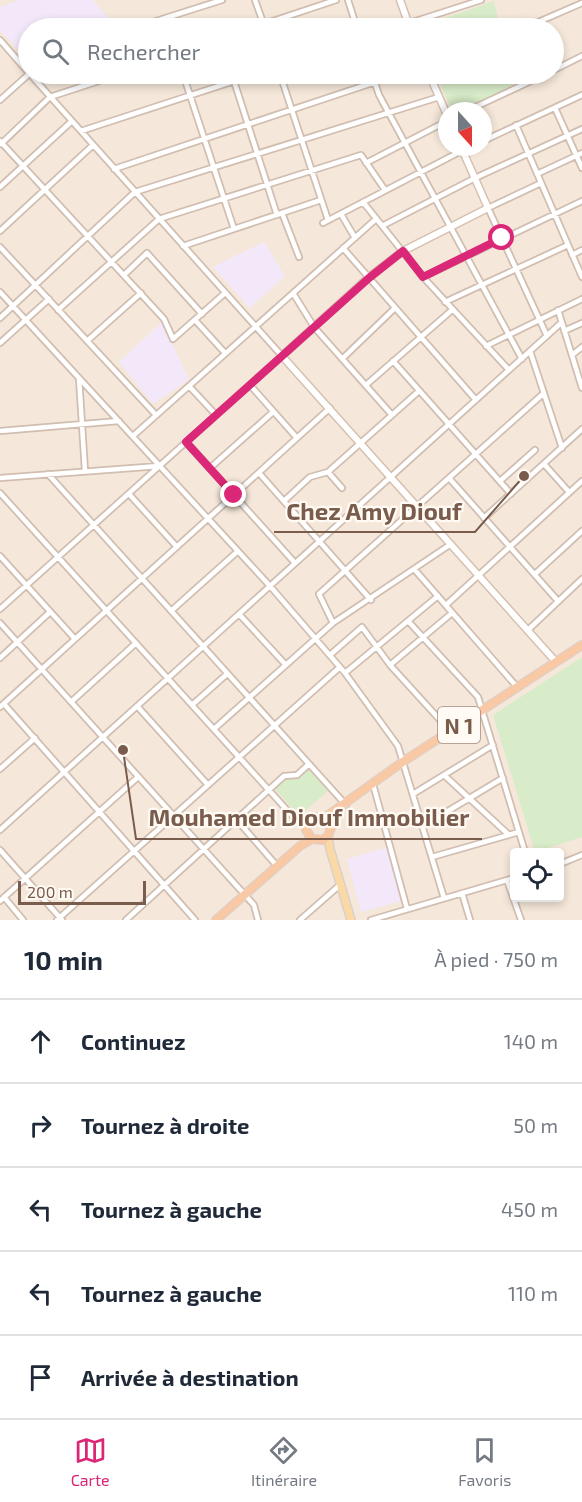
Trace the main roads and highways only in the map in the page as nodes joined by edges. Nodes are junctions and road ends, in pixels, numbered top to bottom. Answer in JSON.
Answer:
{"nodes":[{"id":1,"x":400,"y":0,"type":"edge"},
{"id":2,"x":406,"y":18,"type":"edge"},
{"id":3,"x":433,"y":84,"type":"edge"},
{"id":4,"x":441,"y":102,"type":"edge"},
{"id":5,"x":467,"y":156,"type":"edge"},
{"id":6,"x":582,"y":645,"type":"edge"},
{"id":7,"x":556,"y":662,"type":"junction"},
{"id":8,"x":338,"y":810,"type":"junction"},
{"id":9,"x":324,"y":818,"type":"junction"},
{"id":10,"x":329,"y":831,"type":"junction"},
{"id":11,"x":311,"y":835,"type":"junction"},
{"id":12,"x":330,"y":849,"type":"junction"},
{"id":13,"x":216,"y":920,"type":"edge"},
{"id":14,"x":351,"y":920,"type":"edge"}],
"edges":[{"from":1,"to":2,"type":"main road"},
{"from":3,"to":4,"type":"main road"},
{"from":5,"to":7,"type":"main road"},
{"from":6,"to":7,"type":"highway","number":"N 1"},
{"from":7,"to":8,"type":"highway","number":"N 1"},
{"from":8,"to":9,"type":"highway","number":"N 1"},
{"from":8,"to":10,"type":"highway"},
{"from":9,"to":10,"type":"highway"},
{"from":9,"to":11,"type":"highway"},
{"from":10,"to":11,"type":"highway"},
{"from":10,"to":12,"type":"main road"},
{"from":11,"to":12,"type":"main road"},
{"from":11,"to":13,"type":"highway"},
{"from":12,"to":14,"type":"main road"}]}
